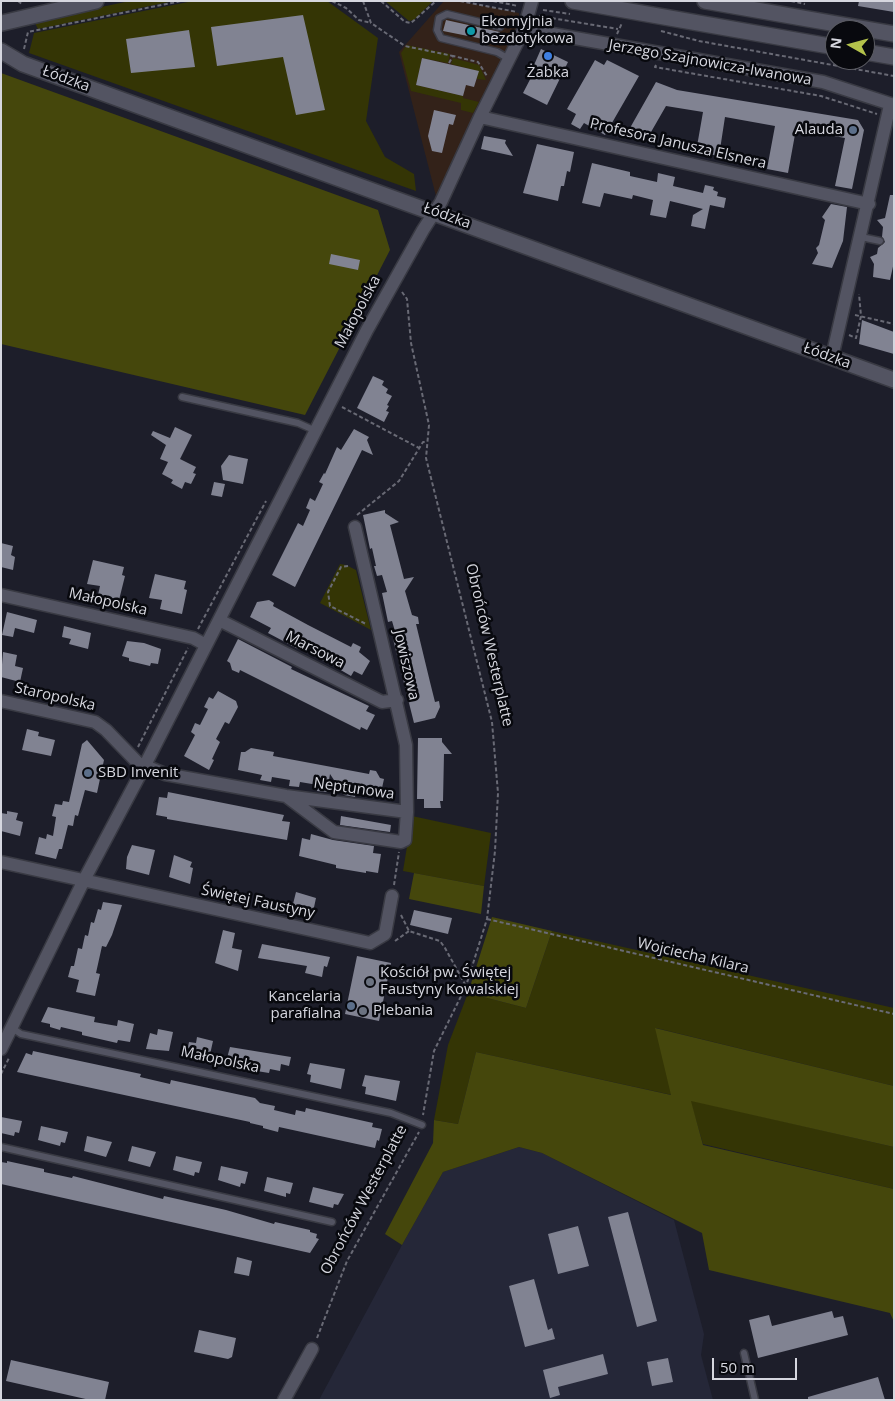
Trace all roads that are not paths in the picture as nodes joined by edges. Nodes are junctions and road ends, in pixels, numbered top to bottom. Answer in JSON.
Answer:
{"nodes":[{"id":1,"x":96,"y":1,"type":"edge"},
{"id":2,"x":573,"y":1,"type":"edge"},
{"id":3,"x":705,"y":1,"type":"edge"},
{"id":4,"x":528,"y":4,"type":"edge"},
{"id":5,"x":2,"y":22,"type":"edge"},
{"id":6,"x":500,"y":27,"type":"dead end"},
{"id":7,"x":524,"y":29,"type":"junction"},
{"id":8,"x":894,"y":34,"type":"edge"},
{"id":9,"x":1,"y":36,"type":"edge"},
{"id":10,"x":825,"y":45,"type":"edge"},
{"id":11,"x":1,"y":51,"type":"edge"},
{"id":12,"x":875,"y":54,"type":"edge"},
{"id":13,"x":894,"y":57,"type":"edge"},
{"id":14,"x":509,"y":59,"type":"junction"},
{"id":15,"x":891,"y":108,"type":"edge"},
{"id":16,"x":480,"y":117,"type":"junction"},
{"id":17,"x":869,"y":204,"type":"junction"},
{"id":18,"x":435,"y":212,"type":"junction"},
{"id":19,"x":861,"y":237,"type":"junction"},
{"id":20,"x":880,"y":241,"type":"dead end"},
{"id":21,"x":832,"y":357,"type":"junction"},
{"id":22,"x":894,"y":380,"type":"edge"},
{"id":23,"x":182,"y":397,"type":"dead end"},
{"id":24,"x":316,"y":431,"type":"junction"},
{"id":25,"x":355,"y":527,"type":"road end"},
{"id":26,"x":1,"y":595,"type":"edge"},
{"id":27,"x":219,"y":620,"type":"junction"},
{"id":28,"x":206,"y":645,"type":"junction"},
{"id":29,"x":397,"y":700,"type":"junction"},
{"id":30,"x":1,"y":701,"type":"edge"},
{"id":31,"x":144,"y":767,"type":"junction"},
{"id":32,"x":286,"y":796,"type":"junction"},
{"id":33,"x":407,"y":812,"type":"junction"},
{"id":34,"x":1,"y":862,"type":"edge"},
{"id":35,"x":84,"y":880,"type":"junction"},
{"id":36,"x":392,"y":896,"type":"road end"},
{"id":37,"x":12,"y":1028,"type":"junction"},
{"id":38,"x":1,"y":1049,"type":"edge"},
{"id":39,"x":422,"y":1125,"type":"road end"},
{"id":40,"x":1,"y":1147,"type":"edge"},
{"id":41,"x":332,"y":1222,"type":"dead end"},
{"id":42,"x":312,"y":1349,"type":"road end"},
{"id":43,"x":744,"y":1353,"type":"dead end"},
{"id":44,"x":284,"y":1400,"type":"edge"},
{"id":45,"x":755,"y":1400,"type":"edge"}],
"edges":[{"from":1,"to":5,"type":"street"},
{"from":2,"to":10,"type":"street"},
{"from":3,"to":8,"type":"street"},
{"from":4,"to":7,"type":"street","name":"Małopolska"},
{"from":5,"to":9,"type":"street"},
{"from":6,"to":14,"type":"lane"},
{"from":7,"to":14,"type":"street","name":"Małopolska"},
{"from":7,"to":15,"type":"street","name":"Jerzego Szajnowicza-Iwanowa"},
{"from":11,"to":18,"type":"street","name":"Łódzka"},
{"from":12,"to":13,"type":"street"},
{"from":14,"to":16,"type":"street","name":"Małopolska"},
{"from":15,"to":17,"type":"street"},
{"from":16,"to":17,"type":"street","name":"Profesora Janusza Elsnera"},
{"from":16,"to":18,"type":"street","name":"Małopolska"},
{"from":17,"to":19,"type":"street"},
{"from":18,"to":21,"type":"street","name":"Łódzka"},
{"from":18,"to":24,"type":"street","name":"Małopolska"},
{"from":19,"to":20,"type":"lane"},
{"from":19,"to":21,"type":"street"},
{"from":21,"to":22,"type":"street","name":"Łódzka"},
{"from":23,"to":24,"type":"lane"},
{"from":24,"to":27,"type":"street","name":"Małopolska"},
{"from":25,"to":29,"type":"street","name":"Jowiszowa"},
{"from":26,"to":28,"type":"street","name":"Małopolska"},
{"from":27,"to":28,"type":"street","name":"Małopolska"},
{"from":27,"to":29,"type":"street","name":"Marsowa"},
{"from":28,"to":31,"type":"street","name":"Małopolska"},
{"from":29,"to":33,"type":"street","name":"Jowiszowa"},
{"from":30,"to":31,"type":"street","name":"Staropolska"},
{"from":31,"to":32,"type":"street","name":"Neptunowa"},
{"from":31,"to":35,"type":"street","name":"Małopolska"},
{"from":32,"to":33,"type":"street","name":"Neptunowa"},
{"from":32,"to":33,"type":"street","name":"Neptunowa"},
{"from":34,"to":35,"type":"street"},
{"from":35,"to":36,"type":"street","name":"Świętej Faustyny"},
{"from":35,"to":37,"type":"street","name":"Małopolska"},
{"from":37,"to":38,"type":"street","name":"Małopolska"},
{"from":37,"to":39,"type":"lane","name":"Małopolska"},
{"from":40,"to":41,"type":"lane"},
{"from":42,"to":44,"type":"street"},
{"from":43,"to":45,"type":"lane"}]}
